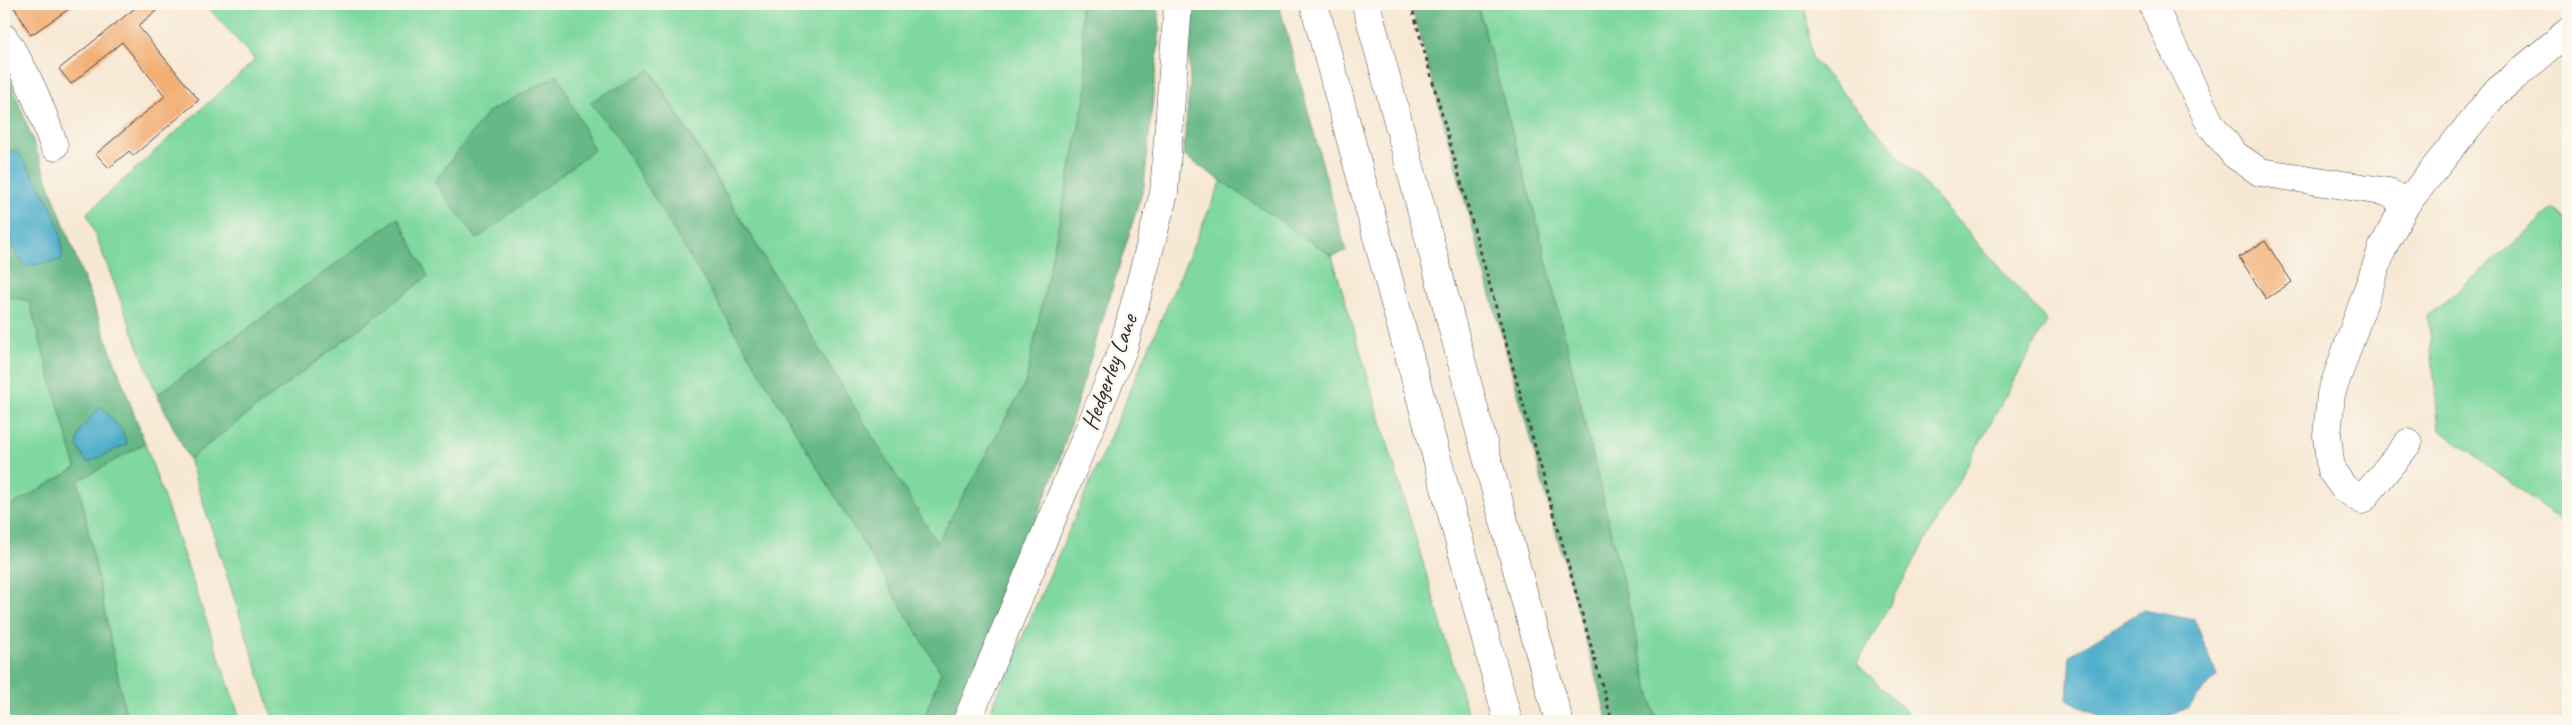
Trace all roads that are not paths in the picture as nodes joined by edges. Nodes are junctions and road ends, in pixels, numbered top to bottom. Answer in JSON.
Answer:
{"nodes":[{"id":1,"x":1178,"y":4,"type":"edge"},
{"id":2,"x":1314,"y":4,"type":"edge"},
{"id":3,"x":1366,"y":4,"type":"edge"},
{"id":4,"x":2152,"y":4,"type":"edge"},
{"id":5,"x":2568,"y":32,"type":"edge"},
{"id":6,"x":4,"y":38,"type":"edge"},
{"id":7,"x":54,"y":146,"type":"dead end"},
{"id":8,"x":2406,"y":204,"type":"junction"},
{"id":9,"x":2408,"y":443,"type":"dead end"},
{"id":10,"x":967,"y":721,"type":"edge"},
{"id":11,"x":1508,"y":721,"type":"edge"},
{"id":12,"x":1559,"y":721,"type":"edge"}],
"edges":[{"from":1,"to":10,"type":"main road","name":"Hedgerley Lane"},
{"from":2,"to":11,"type":"main road"},
{"from":3,"to":12,"type":"main road"},
{"from":4,"to":8,"type":"main road"},
{"from":5,"to":8,"type":"main road"},
{"from":6,"to":7,"type":"main road"},
{"from":8,"to":9,"type":"main road"}]}
